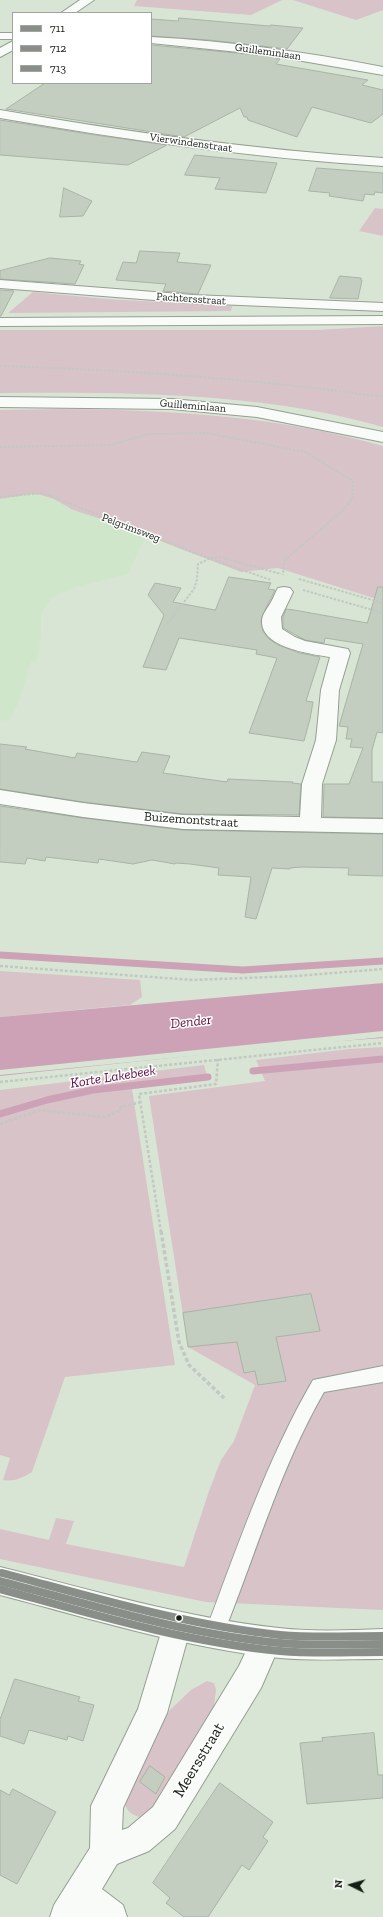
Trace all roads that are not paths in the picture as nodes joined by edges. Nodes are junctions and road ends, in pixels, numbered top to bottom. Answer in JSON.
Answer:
{"nodes":[{"id":1,"x":88,"y":0,"type":"edge"},
{"id":2,"x":70,"y":12,"type":"edge"},
{"id":3,"x":0,"y":36,"type":"edge"},
{"id":4,"x":12,"y":36,"type":"edge"},
{"id":5,"x":152,"y":40,"type":"edge"},
{"id":6,"x":12,"y":46,"type":"edge"},
{"id":7,"x":0,"y":53,"type":"edge"},
{"id":8,"x":383,"y":71,"type":"edge"},
{"id":9,"x":0,"y":114,"type":"edge"},
{"id":10,"x":383,"y":162,"type":"edge"},
{"id":11,"x":0,"y":284,"type":"edge"},
{"id":12,"x":383,"y":307,"type":"edge"},
{"id":13,"x":383,"y":320,"type":"edge"},
{"id":14,"x":0,"y":322,"type":"edge"},
{"id":15,"x":0,"y":402,"type":"edge"},
{"id":16,"x":383,"y":438,"type":"edge"},
{"id":17,"x":286,"y":590,"type":"road end"},
{"id":18,"x":0,"y":797,"type":"edge"},
{"id":19,"x":310,"y":826,"type":"junction"},
{"id":20,"x":383,"y":826,"type":"edge"},
{"id":21,"x":383,"y":1374,"type":"edge"},
{"id":22,"x":0,"y":1581,"type":"edge"},
{"id":23,"x":176,"y":1626,"type":"junction"},
{"id":24,"x":214,"y":1633,"type":"junction"},
{"id":25,"x":266,"y":1642,"type":"junction"},
{"id":26,"x":383,"y":1644,"type":"edge"},
{"id":27,"x":106,"y":1852,"type":"junction"},
{"id":28,"x":73,"y":1905,"type":"edge"},
{"id":29,"x":111,"y":1917,"type":"edge"}],
"edges":[{"from":1,"to":2,"type":"street"},
{"from":3,"to":4,"type":"street"},
{"from":5,"to":8,"type":"street","name":"Guilleminlaan"},
{"from":6,"to":7,"type":"street"},
{"from":9,"to":10,"type":"street","name":"Vierwindenstraat"},
{"from":11,"to":12,"type":"street","name":"Pachtersstraat"},
{"from":13,"to":14,"type":"street"},
{"from":15,"to":16,"type":"street","name":"Guilleminlaan"},
{"from":17,"to":19,"type":"street"},
{"from":18,"to":19,"type":"street","name":"Buizemontstraat"},
{"from":19,"to":20,"type":"street","name":"Buizemontstraat"},
{"from":21,"to":24,"type":"lane"},
{"from":22,"to":23,"type":"street"},
{"from":23,"to":24,"type":"street"},
{"from":23,"to":27,"type":"street"},
{"from":24,"to":25,"type":"street"},
{"from":25,"to":26,"type":"street"},
{"from":25,"to":27,"type":"street","name":"Meersstraat"},
{"from":27,"to":28,"type":"street"},
{"from":28,"to":29,"type":"street"}]}
